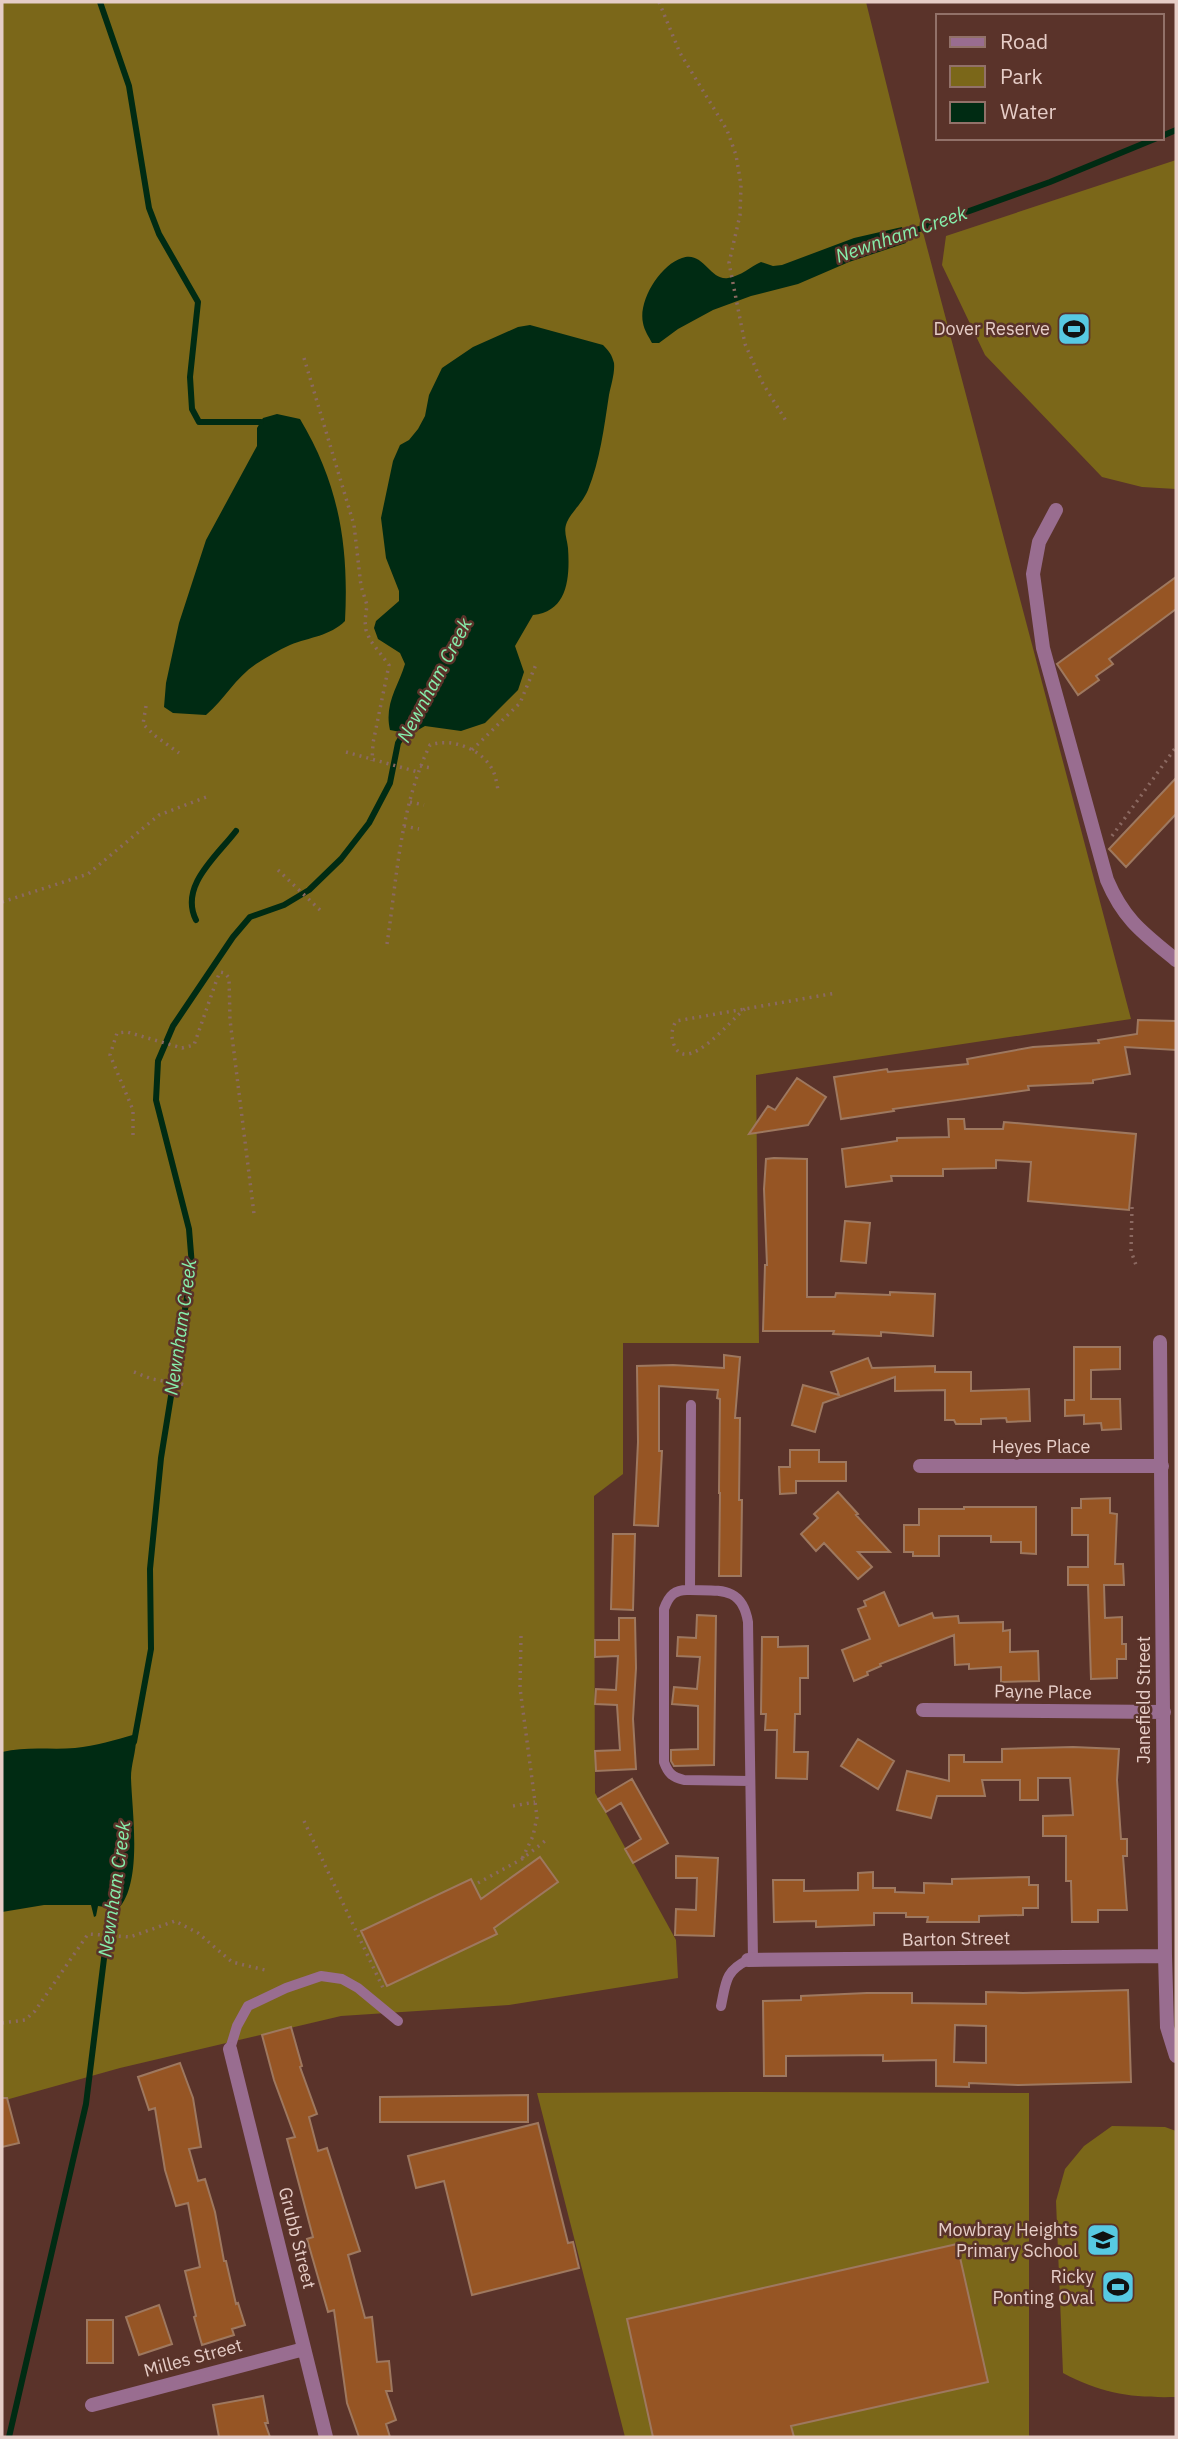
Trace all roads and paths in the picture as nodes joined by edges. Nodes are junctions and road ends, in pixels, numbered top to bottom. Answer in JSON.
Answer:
{"nodes":[{"id":1,"x":659,"y":2,"type":"edge"},
{"id":2,"x":304,"y":358,"type":"dead end"},
{"id":3,"x":786,"y":421,"type":"dead end"},
{"id":4,"x":1056,"y":510,"type":"dead end"},
{"id":5,"x":537,"y":662,"type":"dead end"},
{"id":6,"x":146,"y":706,"type":"dead end"},
{"id":7,"x":1176,"y":747,"type":"edge"},
{"id":8,"x":472,"y":750,"type":"junction"},
{"id":9,"x":345,"y":752,"type":"dead end"},
{"id":10,"x":179,"y":753,"type":"dead end"},
{"id":11,"x":372,"y":761,"type":"junction"},
{"id":12,"x":432,"y":768,"type":"dead end"},
{"id":13,"x":418,"y":770,"type":"junction"},
{"id":14,"x":498,"y":790,"type":"dead end"},
{"id":15,"x":209,"y":796,"type":"dead end"},
{"id":16,"x":410,"y":802,"type":"junction"},
{"id":17,"x":424,"y":805,"type":"dead end"},
{"id":18,"x":404,"y":826,"type":"junction"},
{"id":19,"x":419,"y":830,"type":"dead end"},
{"id":20,"x":1099,"y":849,"type":"junction"},
{"id":21,"x":278,"y":870,"type":"dead end"},
{"id":22,"x":2,"y":902,"type":"edge"},
{"id":23,"x":320,"y":910,"type":"dead end"},
{"id":24,"x":387,"y":944,"type":"dead end"},
{"id":25,"x":1176,"y":960,"type":"edge"},
{"id":26,"x":836,"y":993,"type":"dead end"},
{"id":27,"x":745,"y":1009,"type":"junction"},
{"id":28,"x":133,"y":1135,"type":"dead end"},
{"id":29,"x":1132,"y":1207,"type":"dead end"},
{"id":30,"x":254,"y":1214,"type":"dead end"},
{"id":31,"x":1136,"y":1265,"type":"dead end"},
{"id":32,"x":1160,"y":1342,"type":"dead end"},
{"id":33,"x":134,"y":1372,"type":"dead end"},
{"id":34,"x":186,"y":1385,"type":"dead end"},
{"id":35,"x":691,"y":1405,"type":"dead end"},
{"id":36,"x":920,"y":1466,"type":"dead end"},
{"id":37,"x":1162,"y":1466,"type":"junction"},
{"id":38,"x":690,"y":1590,"type":"junction"},
{"id":39,"x":521,"y":1636,"type":"dead end"},
{"id":40,"x":923,"y":1710,"type":"dead end"},
{"id":41,"x":1164,"y":1712,"type":"junction"},
{"id":42,"x":750,"y":1781,"type":"junction"},
{"id":43,"x":536,"y":1802,"type":"junction"},
{"id":44,"x":513,"y":1806,"type":"dead end"},
{"id":45,"x":304,"y":1821,"type":"dead end"},
{"id":46,"x":545,"y":1841,"type":"dead end"},
{"id":47,"x":522,"y":1859,"type":"junction"},
{"id":48,"x":478,"y":1883,"type":"dead end"},
{"id":49,"x":1164,"y":1956,"type":"junction"},
{"id":50,"x":751,"y":1961,"type":"junction"},
{"id":51,"x":269,"y":1971,"type":"dead end"},
{"id":52,"x":378,"y":2003,"type":"junction"},
{"id":53,"x":721,"y":2006,"type":"dead end"},
{"id":54,"x":398,"y":2021,"type":"dead end"},
{"id":55,"x":2,"y":2023,"type":"edge"},
{"id":56,"x":230,"y":2049,"type":"joint"},
{"id":57,"x":1176,"y":2056,"type":"edge"},
{"id":58,"x":304,"y":2349,"type":"junction"},
{"id":59,"x":92,"y":2405,"type":"dead end"},
{"id":60,"x":326,"y":2437,"type":"edge"}],
"edges":[{"from":1,"to":3,"type":"path"},
{"from":2,"to":11,"type":"path"},
{"from":4,"to":20,"type":"street"},
{"from":5,"to":8,"type":"path"},
{"from":6,"to":10,"type":"path"},
{"from":7,"to":20,"type":"path"},
{"from":8,"to":13,"type":"path"},
{"from":8,"to":14,"type":"path"},
{"from":9,"to":11,"type":"path"},
{"from":11,"to":13,"type":"path"},
{"from":12,"to":13,"type":"path"},
{"from":13,"to":16,"type":"path"},
{"from":15,"to":22,"type":"path"},
{"from":16,"to":17,"type":"path"},
{"from":16,"to":18,"type":"path"},
{"from":18,"to":19,"type":"path"},
{"from":18,"to":24,"type":"path"},
{"from":20,"to":25,"type":"street"},
{"from":21,"to":23,"type":"path"},
{"from":26,"to":27,"type":"path"},
{"from":27,"to":27,"type":"path"},
{"from":28,"to":30,"type":"path"},
{"from":29,"to":31,"type":"path"},
{"from":32,"to":37,"type":"street","name":"Janefield Street"},
{"from":33,"to":34,"type":"path"},
{"from":35,"to":38,"type":"lane"},
{"from":36,"to":37,"type":"street","name":"Heyes Place"},
{"from":37,"to":41,"type":"street","name":"Janefield Street"},
{"from":38,"to":42,"type":"lane"},
{"from":38,"to":42,"type":"lane"},
{"from":39,"to":43,"type":"path"},
{"from":40,"to":41,"type":"street","name":"Payne Place"},
{"from":41,"to":49,"type":"street","name":"Janefield Street"},
{"from":42,"to":50,"type":"lane"},
{"from":43,"to":44,"type":"path"},
{"from":43,"to":47,"type":"path"},
{"from":45,"to":52,"type":"path"},
{"from":46,"to":47,"type":"path"},
{"from":47,"to":48,"type":"path"},
{"from":49,"to":50,"type":"street","name":"Barton Street"},
{"from":49,"to":57,"type":"street","name":"Janefield Street"},
{"from":50,"to":53,"type":"lane"},
{"from":51,"to":55,"type":"path"},
{"from":52,"to":54,"type":"lane"},
{"from":52,"to":56,"type":"lane"},
{"from":56,"to":58,"type":"street","name":"Grubb Street"},
{"from":58,"to":59,"type":"street","name":"Milles Street"},
{"from":58,"to":60,"type":"street","name":"Grubb Street"}]}
